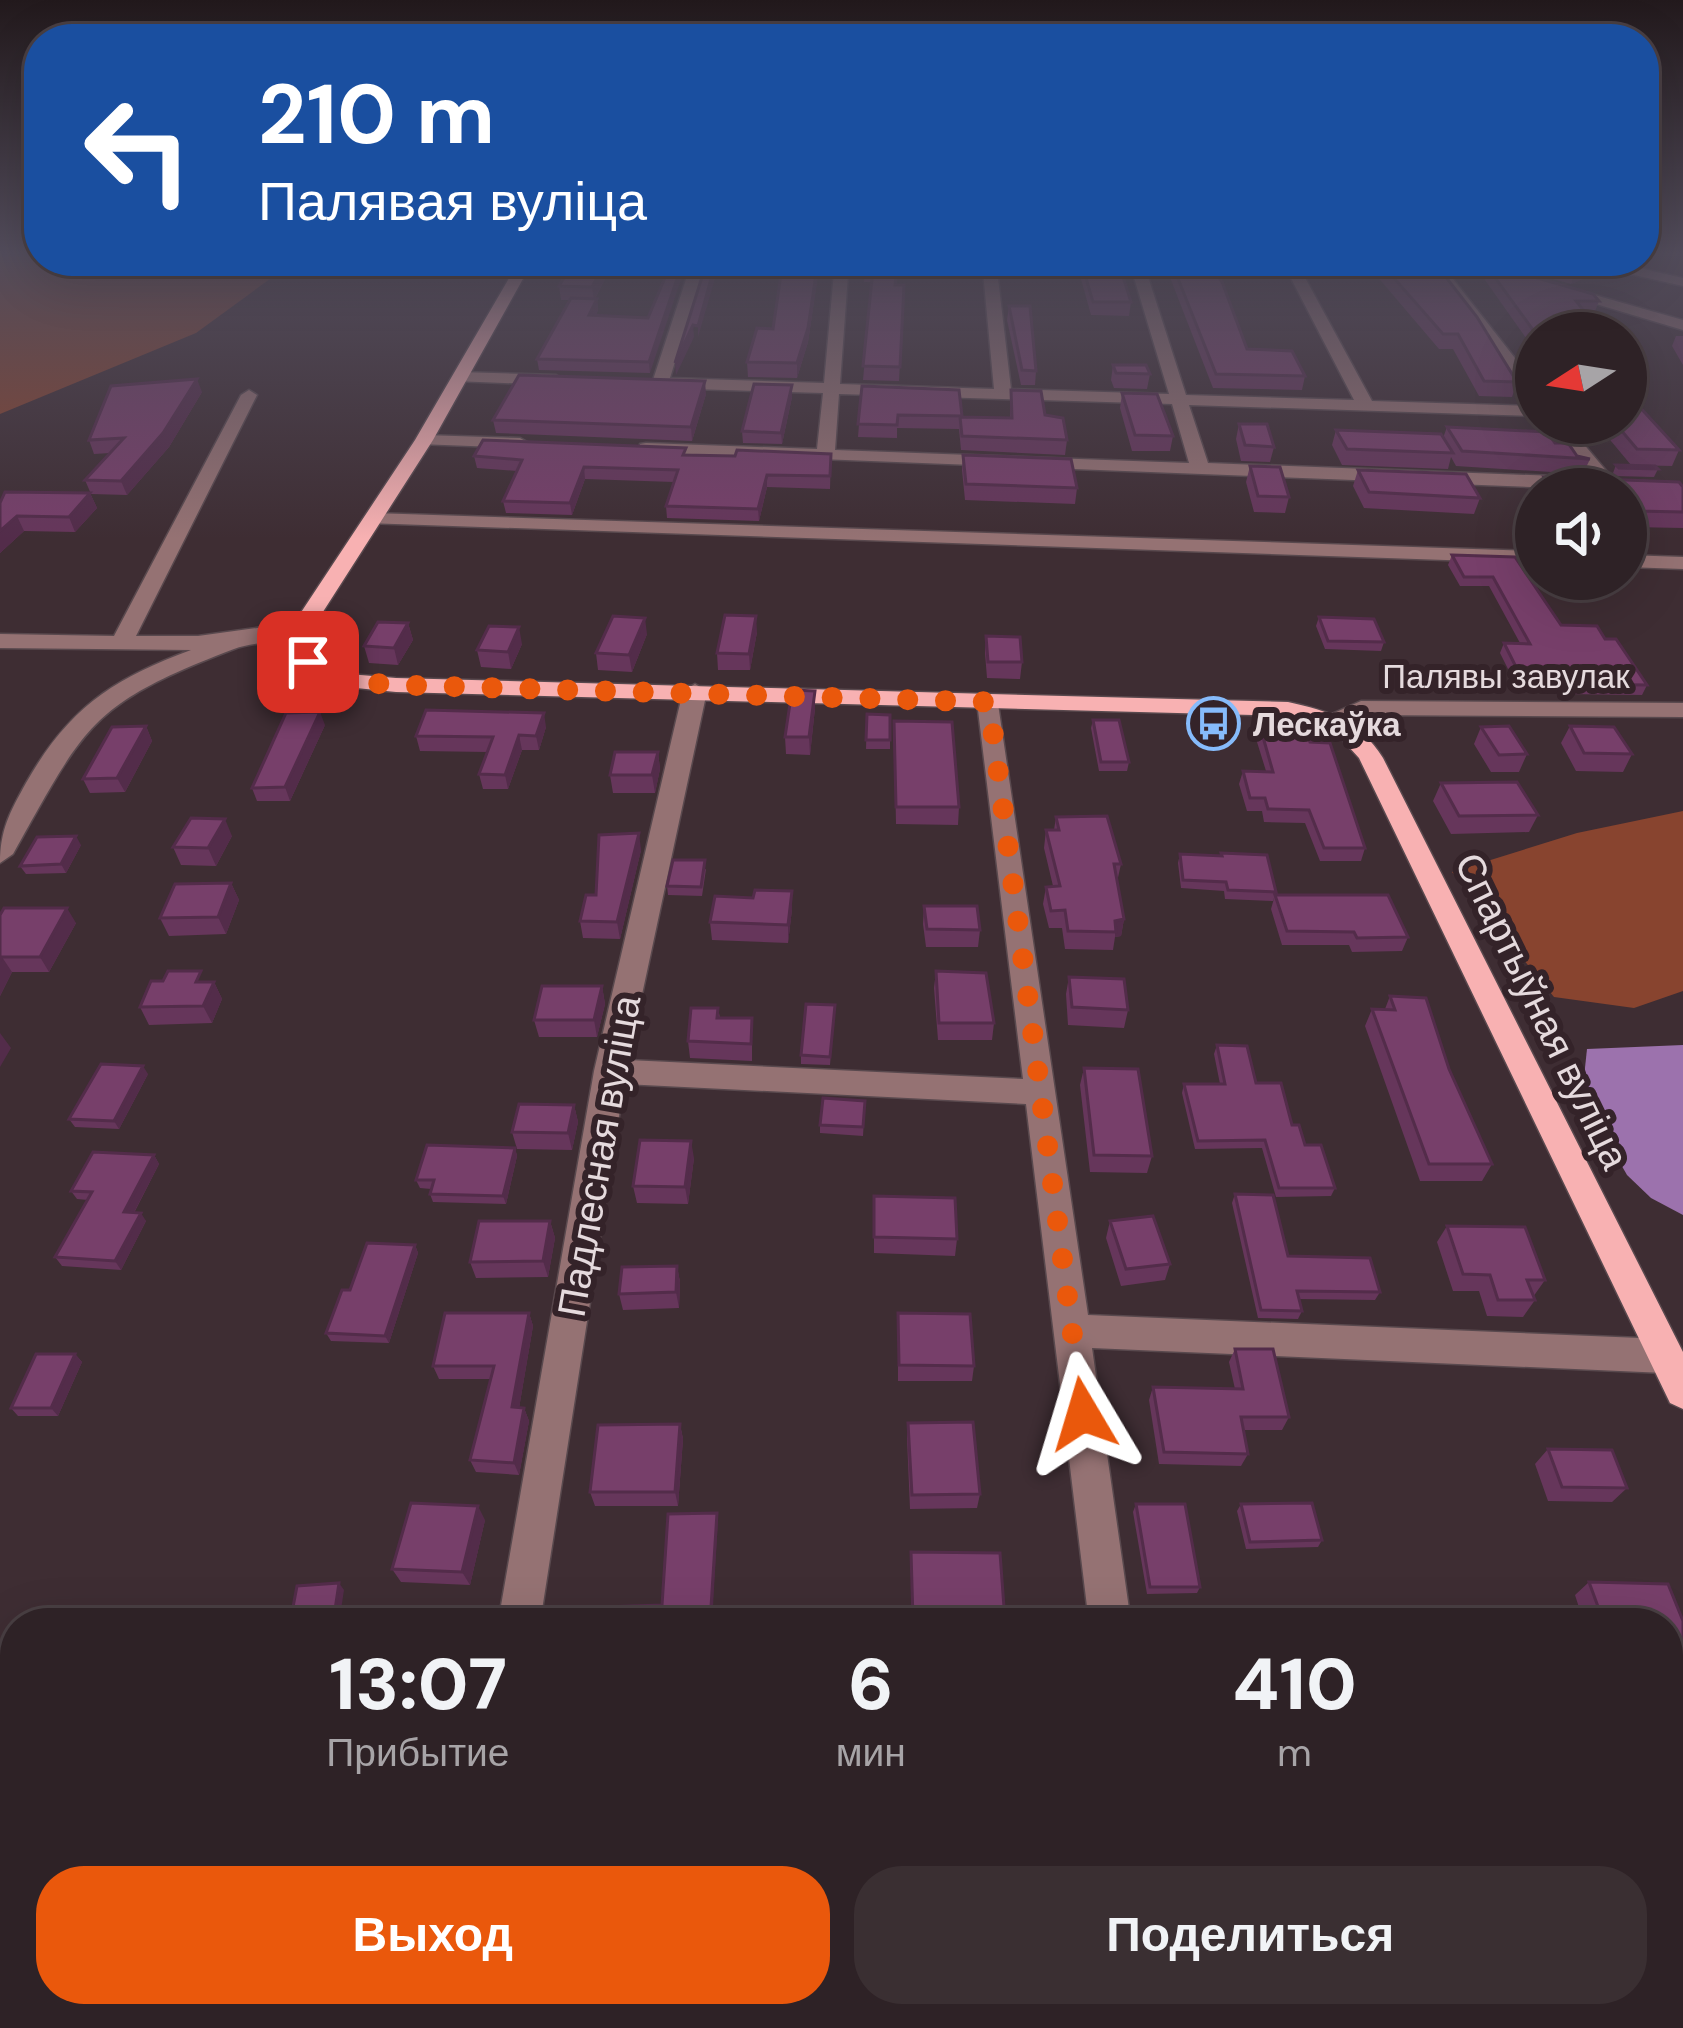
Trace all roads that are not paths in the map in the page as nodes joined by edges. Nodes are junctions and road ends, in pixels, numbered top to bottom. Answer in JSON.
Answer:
{"nodes":[{"id":1,"x":475,"y":351,"type":"edge"},
{"id":2,"x":670,"y":351,"type":"edge"},
{"id":3,"x":834,"y":351,"type":"edge"},
{"id":4,"x":998,"y":351,"type":"edge"},
{"id":5,"x":1164,"y":351,"type":"edge"},
{"id":6,"x":1337,"y":351,"type":"edge"},
{"id":7,"x":460,"y":377,"type":"junction"},
{"id":8,"x":571,"y":380,"type":"edge"},
{"id":9,"x":638,"y":382,"type":"edge"},
{"id":10,"x":660,"y":383,"type":"junction"},
{"id":11,"x":831,"y":388,"type":"junction"},
{"id":12,"x":1003,"y":394,"type":"junction"},
{"id":13,"x":249,"y":395,"type":"dead end"},
{"id":14,"x":1179,"y":401,"type":"junction"},
{"id":15,"x":1366,"y":406,"type":"junction"},
{"id":16,"x":1515,"y":410,"type":"edge"},
{"id":17,"x":424,"y":440,"type":"junction"},
{"id":18,"x":542,"y":444,"type":"edge"},
{"id":19,"x":1578,"y":444,"type":"edge"},
{"id":20,"x":613,"y":446,"type":"edge"},
{"id":21,"x":826,"y":454,"type":"junction"},
{"id":22,"x":1200,"y":468,"type":"junction"},
{"id":23,"x":373,"y":520,"type":"junction"},
{"id":24,"x":1515,"y":556,"type":"edge"},
{"id":25,"x":1647,"y":561,"type":"edge"},
{"id":26,"x":1683,"y":562,"type":"edge"},
{"id":27,"x":302,"y":639,"type":"junction"},
{"id":28,"x":237,"y":640,"type":"junction"},
{"id":29,"x":0,"y":641,"type":"edge"},
{"id":30,"x":121,"y":644,"type":"junction"},
{"id":31,"x":695,"y":692,"type":"junction"},
{"id":32,"x":989,"y":702,"type":"junction"},
{"id":33,"x":1683,"y":710,"type":"edge"},
{"id":34,"x":1330,"y":720,"type":"junction"},
{"id":35,"x":0,"y":854,"type":"edge"},
{"id":36,"x":610,"y":1071,"type":"junction"},
{"id":37,"x":1040,"y":1092,"type":"junction"},
{"id":38,"x":1072,"y":1331,"type":"junction"},
{"id":39,"x":1665,"y":1356,"type":"junction"},
{"id":40,"x":1683,"y":1391,"type":"edge"},
{"id":41,"x":521,"y":1608,"type":"edge"},
{"id":42,"x":1109,"y":1608,"type":"edge"}],
"edges":[{"from":1,"to":7,"type":"main road"},
{"from":2,"to":10,"type":"street"},
{"from":3,"to":11,"type":"street"},
{"from":4,"to":12,"type":"street"},
{"from":5,"to":14,"type":"street"},
{"from":6,"to":15,"type":"street"},
{"from":7,"to":8,"type":"street"},
{"from":7,"to":17,"type":"main road"},
{"from":9,"to":10,"type":"street"},
{"from":10,"to":11,"type":"street"},
{"from":11,"to":12,"type":"street"},
{"from":11,"to":21,"type":"street"},
{"from":12,"to":14,"type":"street"},
{"from":13,"to":30,"type":"street"},
{"from":14,"to":15,"type":"street"},
{"from":14,"to":22,"type":"street"},
{"from":15,"to":16,"type":"street"},
{"from":17,"to":18,"type":"street"},
{"from":17,"to":23,"type":"main road"},
{"from":19,"to":22,"type":"street"},
{"from":20,"to":21,"type":"street"},
{"from":21,"to":22,"type":"street"},
{"from":23,"to":24,"type":"street"},
{"from":23,"to":27,"type":"main road"},
{"from":25,"to":26,"type":"street"},
{"from":27,"to":28,"type":"street"},
{"from":27,"to":31,"type":"main road","name":"Спартыўная вуліца"},
{"from":28,"to":30,"type":"street"},
{"from":28,"to":35,"type":"street"},
{"from":29,"to":30,"type":"street"},
{"from":31,"to":32,"type":"main road","name":"Спартыўная вуліца"},
{"from":31,"to":36,"type":"street","name":"Падлесная вуліца"},
{"from":32,"to":34,"type":"main road","name":"Спартыўная вуліца"},
{"from":32,"to":37,"type":"street"},
{"from":33,"to":34,"type":"street","name":"Палявы завулак"},
{"from":34,"to":39,"type":"main road","name":"Спартыўная вуліца"},
{"from":36,"to":37,"type":"street"},
{"from":36,"to":41,"type":"street","name":"Падлесная вуліца"},
{"from":37,"to":38,"type":"street"},
{"from":38,"to":39,"type":"street"},
{"from":38,"to":42,"type":"street"},
{"from":39,"to":40,"type":"main road","name":"Спартыўная вуліца"}]}
